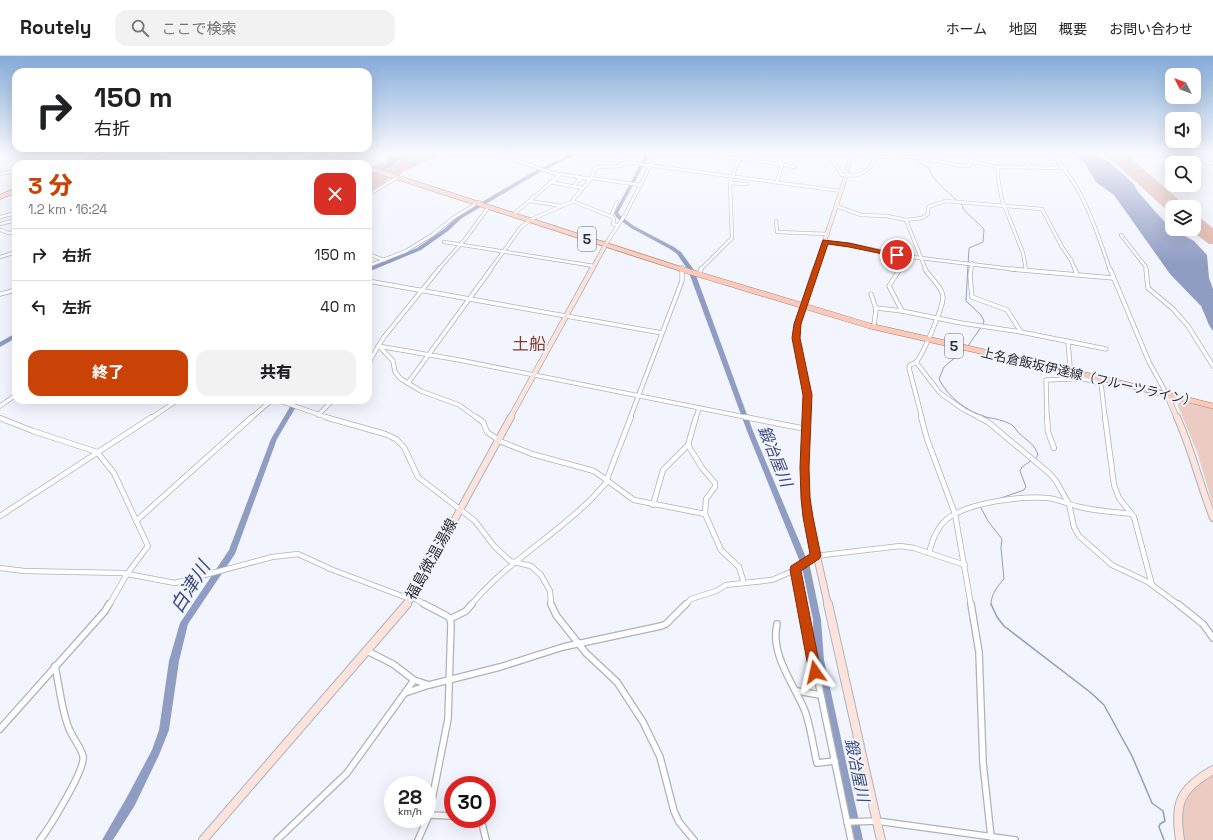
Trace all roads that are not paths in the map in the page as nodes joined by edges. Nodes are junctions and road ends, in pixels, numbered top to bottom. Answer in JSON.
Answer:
{"nodes":[{"id":1,"x":582,"y":188,"type":"edge"},
{"id":2,"x":434,"y":189,"type":"edge"},
{"id":3,"x":435,"y":189,"type":"edge"},
{"id":4,"x":543,"y":189,"type":"edge"},
{"id":5,"x":639,"y":189,"type":"edge"},
{"id":6,"x":730,"y":189,"type":"edge"},
{"id":7,"x":824,"y":189,"type":"edge"},
{"id":8,"x":1000,"y":189,"type":"edge"},
{"id":9,"x":1076,"y":189,"type":"edge"},
{"id":10,"x":841,"y":191,"type":"joint"},
{"id":11,"x":11,"y":192,"type":"edge"},
{"id":12,"x":0,"y":196,"type":"edge"},
{"id":13,"x":530,"y":201,"type":"junction"},
{"id":14,"x":572,"y":201,"type":"junction"},
{"id":15,"x":617,"y":202,"type":"dead end"},
{"id":16,"x":479,"y":203,"type":"junction"},
{"id":17,"x":1004,"y":205,"type":"junction"},
{"id":18,"x":562,"y":206,"type":"junction"},
{"id":19,"x":836,"y":206,"type":"junction"},
{"id":20,"x":489,"y":207,"type":"junction"},
{"id":21,"x":12,"y":213,"type":"edge"},
{"id":22,"x":515,"y":213,"type":"junction"},
{"id":23,"x":611,"y":216,"type":"junction"},
{"id":24,"x":0,"y":217,"type":"edge"},
{"id":25,"x":530,"y":219,"type":"junction"},
{"id":26,"x":906,"y":220,"type":"junction"},
{"id":27,"x":12,"y":221,"type":"edge"},
{"id":28,"x":776,"y":222,"type":"dead end"},
{"id":29,"x":0,"y":224,"type":"edge"},
{"id":30,"x":618,"y":226,"type":"junction"},
{"id":31,"x":2,"y":230,"type":"dead end"},
{"id":32,"x":12,"y":232,"type":"edge"},
{"id":33,"x":828,"y":234,"type":"junction"},
{"id":34,"x":1121,"y":235,"type":"dead end"},
{"id":35,"x":444,"y":242,"type":"dead end"},
{"id":36,"x":825,"y":242,"type":"junction"},
{"id":37,"x":606,"y":243,"type":"junction"},
{"id":38,"x":460,"y":244,"type":"junction"},
{"id":39,"x":504,"y":252,"type":"junction"},
{"id":40,"x":12,"y":254,"type":"edge"},
{"id":41,"x":897,"y":255,"type":"junction"},
{"id":42,"x":372,"y":256,"type":"edge"},
{"id":43,"x":921,"y":257,"type":"junction"},
{"id":44,"x":0,"y":258,"type":"edge"},
{"id":45,"x":384,"y":260,"type":"junction"},
{"id":46,"x":972,"y":263,"type":"junction"},
{"id":47,"x":372,"y":264,"type":"edge"},
{"id":48,"x":594,"y":266,"type":"junction"},
{"id":49,"x":684,"y":269,"type":"junction"},
{"id":50,"x":1026,"y":270,"type":"junction"},
{"id":51,"x":699,"y":274,"type":"junction"},
{"id":52,"x":1077,"y":275,"type":"junction"},
{"id":53,"x":1113,"y":278,"type":"junction"},
{"id":54,"x":372,"y":282,"type":"edge"},
{"id":55,"x":422,"y":290,"type":"junction"},
{"id":56,"x":12,"y":291,"type":"edge"},
{"id":57,"x":0,"y":294,"type":"edge"},
{"id":58,"x":871,"y":294,"type":"dead end"},
{"id":59,"x":470,"y":299,"type":"junction"},
{"id":60,"x":804,"y":306,"type":"junction"},
{"id":61,"x":877,"y":308,"type":"junction"},
{"id":62,"x":902,"y":311,"type":"junction"},
{"id":63,"x":566,"y":317,"type":"junction"},
{"id":64,"x":937,"y":318,"type":"junction"},
{"id":65,"x":874,"y":325,"type":"junction"},
{"id":66,"x":1021,"y":332,"type":"junction"},
{"id":67,"x":662,"y":333,"type":"junction"},
{"id":68,"x":927,"y":339,"type":"junction"},
{"id":69,"x":1068,"y":341,"type":"junction"},
{"id":70,"x":378,"y":346,"type":"junction"},
{"id":71,"x":1106,"y":349,"type":"dead end"},
{"id":72,"x":429,"y":355,"type":"junction"},
{"id":73,"x":372,"y":356,"type":"edge"},
{"id":74,"x":916,"y":362,"type":"junction"},
{"id":75,"x":1213,"y":366,"type":"edge"},
{"id":76,"x":1071,"y":372,"type":"junction"},
{"id":77,"x":533,"y":376,"type":"junction"},
{"id":78,"x":1085,"y":377,"type":"junction"},
{"id":79,"x":408,"y":383,"type":"junction"},
{"id":80,"x":1166,"y":393,"type":"junction"},
{"id":81,"x":638,"y":396,"type":"junction"},
{"id":82,"x":12,"y":398,"type":"edge"},
{"id":83,"x":172,"y":404,"type":"edge"},
{"id":84,"x":267,"y":404,"type":"edge"},
{"id":85,"x":289,"y":404,"type":"edge"},
{"id":86,"x":329,"y":404,"type":"edge"},
{"id":87,"x":1213,"y":405,"type":"edge"},
{"id":88,"x":0,"y":406,"type":"edge"},
{"id":89,"x":699,"y":408,"type":"junction"},
{"id":90,"x":318,"y":415,"type":"junction"},
{"id":91,"x":0,"y":418,"type":"edge"},
{"id":92,"x":807,"y":430,"type":"junction"},
{"id":93,"x":497,"y":440,"type":"junction"},
{"id":94,"x":688,"y":445,"type":"junction"},
{"id":95,"x":1054,"y":448,"type":"dead end"},
{"id":96,"x":98,"y":453,"type":"junction"},
{"id":97,"x":607,"y":480,"type":"junction"},
{"id":98,"x":1069,"y":504,"type":"junction"},
{"id":99,"x":654,"y":505,"type":"junction"},
{"id":100,"x":459,"y":508,"type":"junction"},
{"id":101,"x":705,"y":514,"type":"junction"},
{"id":102,"x":955,"y":514,"type":"junction"},
{"id":103,"x":1131,"y":514,"type":"junction"},
{"id":104,"x":0,"y":516,"type":"edge"},
{"id":105,"x":1213,"y":518,"type":"edge"},
{"id":106,"x":136,"y":521,"type":"junction"},
{"id":107,"x":929,"y":553,"type":"junction"},
{"id":108,"x":812,"y":557,"type":"junction"},
{"id":109,"x":514,"y":562,"type":"junction"},
{"id":110,"x":965,"y":565,"type":"junction"},
{"id":111,"x":0,"y":568,"type":"edge"},
{"id":112,"x":797,"y":568,"type":"junction"},
{"id":113,"x":127,"y":574,"type":"junction"},
{"id":114,"x":744,"y":583,"type":"junction"},
{"id":115,"x":1152,"y":585,"type":"junction"},
{"id":116,"x":411,"y":598,"type":"junction"},
{"id":117,"x":450,"y":619,"type":"junction"},
{"id":118,"x":777,"y":624,"type":"dead end"},
{"id":119,"x":1213,"y":638,"type":"edge"},
{"id":120,"x":579,"y":644,"type":"junction"},
{"id":121,"x":367,"y":651,"type":"junction"},
{"id":122,"x":55,"y":666,"type":"junction"},
{"id":123,"x":414,"y":680,"type":"junction"},
{"id":124,"x":450,"y":681,"type":"junction"},
{"id":125,"x":429,"y":685,"type":"junction"},
{"id":126,"x":797,"y":691,"type":"junction"},
{"id":127,"x":405,"y":693,"type":"junction"},
{"id":128,"x":820,"y":695,"type":"junction"},
{"id":129,"x":0,"y":729,"type":"edge"},
{"id":130,"x":835,"y":761,"type":"junction"},
{"id":131,"x":1213,"y":770,"type":"edge"},
{"id":132,"x":436,"y":779,"type":"edge"},
{"id":133,"x":876,"y":821,"type":"junction"},
{"id":134,"x":849,"y":822,"type":"junction"},
{"id":135,"x":423,"y":828,"type":"edge"},
{"id":136,"x":483,"y":828,"type":"edge"},
{"id":137,"x":991,"y":837,"type":"junction"},
{"id":138,"x":40,"y":840,"type":"edge"},
{"id":139,"x":203,"y":840,"type":"edge"},
{"id":140,"x":277,"y":840,"type":"edge"},
{"id":141,"x":418,"y":840,"type":"edge"},
{"id":142,"x":486,"y":840,"type":"edge"},
{"id":143,"x":694,"y":840,"type":"edge"},
{"id":144,"x":851,"y":840,"type":"edge"},
{"id":145,"x":881,"y":840,"type":"edge"},
{"id":146,"x":1014,"y":840,"type":"edge"},
{"id":147,"x":1180,"y":840,"type":"edge"}],
"edges":[{"from":1,"to":14,"type":"street"},
{"from":2,"to":16,"type":"main road","name":"上名倉飯坂伊達線（フルーツライン）","number":"5"},
{"from":3,"to":16,"type":"main road","name":"上名倉飯坂伊達線（フルーツライン）","number":"5"},
{"from":4,"to":13,"type":"street"},
{"from":5,"to":30,"type":"street"},
{"from":6,"to":51,"type":"street"},
{"from":7,"to":10,"type":"street"},
{"from":8,"to":17,"type":"street"},
{"from":9,"to":53,"type":"street"},
{"from":10,"to":19,"type":"main road"},
{"from":11,"to":12,"type":"main road"},
{"from":13,"to":18,"type":"street"},
{"from":13,"to":22,"type":"street"},
{"from":14,"to":18,"type":"street"},
{"from":14,"to":23,"type":"street"},
{"from":15,"to":23,"type":"street"},
{"from":16,"to":20,"type":"main road","name":"上名倉飯坂伊達線（フルーツライン）","number":"5"},
{"from":16,"to":45,"type":"street"},
{"from":17,"to":26,"type":"street"},
{"from":17,"to":50,"type":"street"},
{"from":17,"to":52,"type":"street"},
{"from":18,"to":25,"type":"street"},
{"from":19,"to":26,"type":"street"},
{"from":19,"to":33,"type":"main road"},
{"from":20,"to":22,"type":"main road","name":"上名倉飯坂伊達線（フルーツライン）","number":"5"},
{"from":20,"to":25,"type":"main road","name":"上名倉飯坂伊達線（フルーツライン）","number":"5"},
{"from":20,"to":38,"type":"street"},
{"from":21,"to":24,"type":"street"},
{"from":22,"to":25,"type":"main road","name":"上名倉飯坂伊達線（フルーツライン）","number":"5"},
{"from":23,"to":30,"type":"street"},
{"from":25,"to":37,"type":"main road","name":"上名倉飯坂伊達線（フルーツライン）","number":"5"},
{"from":25,"to":39,"type":"street"},
{"from":26,"to":43,"type":"street"},
{"from":27,"to":29,"type":"street"},
{"from":28,"to":33,"type":"street"},
{"from":30,"to":37,"type":"street"},
{"from":31,"to":32,"type":"street"},
{"from":33,"to":36,"type":"main road"},
{"from":34,"to":75,"type":"street"},
{"from":35,"to":38,"type":"street"},
{"from":36,"to":41,"type":"street"},
{"from":36,"to":60,"type":"main road"},
{"from":37,"to":48,"type":"main road","name":"福島微温湯線"},
{"from":37,"to":49,"type":"main road","name":"上名倉飯坂伊達線（フルーツライン）","number":"5"},
{"from":38,"to":39,"type":"street"},
{"from":38,"to":55,"type":"street"},
{"from":39,"to":48,"type":"street"},
{"from":39,"to":59,"type":"street"},
{"from":40,"to":44,"type":"street"},
{"from":41,"to":43,"type":"street"},
{"from":41,"to":62,"type":"street"},
{"from":42,"to":45,"type":"street"},
{"from":43,"to":46,"type":"street"},
{"from":43,"to":64,"type":"street"},
{"from":45,"to":47,"type":"street"},
{"from":46,"to":50,"type":"street"},
{"from":46,"to":66,"type":"street"},
{"from":48,"to":63,"type":"main road","name":"福島微温湯線"},
{"from":49,"to":51,"type":"main road","name":"上名倉飯坂伊達線（フルーツライン）","number":"5"},
{"from":49,"to":67,"type":"street"},
{"from":50,"to":52,"type":"street"},
{"from":51,"to":60,"type":"main road","name":"上名倉飯坂伊達線（フルーツライン）","number":"5"},
{"from":52,"to":53,"type":"street"},
{"from":53,"to":80,"type":"street"},
{"from":54,"to":55,"type":"street"},
{"from":55,"to":59,"type":"street"},
{"from":55,"to":70,"type":"street"},
{"from":56,"to":57,"type":"street"},
{"from":58,"to":61,"type":"street"},
{"from":59,"to":63,"type":"street"},
{"from":59,"to":72,"type":"street"},
{"from":60,"to":65,"type":"main road","name":"上名倉飯坂伊達線（フルーツライン）","number":"5"},
{"from":60,"to":68,"type":"main road","name":"上名倉飯坂伊達線（フルーツライン）","number":"5"},
{"from":60,"to":92,"type":"main road"},
{"from":61,"to":62,"type":"street"},
{"from":61,"to":65,"type":"street"},
{"from":62,"to":64,"type":"street"},
{"from":63,"to":67,"type":"street"},
{"from":63,"to":77,"type":"main road","name":"福島微温湯線"},
{"from":64,"to":66,"type":"street"},
{"from":64,"to":68,"type":"street"},
{"from":65,"to":68,"type":"main road","name":"上名倉飯坂伊達線（フルーツライン）","number":"5"},
{"from":66,"to":69,"type":"street"},
{"from":67,"to":81,"type":"street"},
{"from":68,"to":74,"type":"street"},
{"from":68,"to":76,"type":"main road","name":"上名倉飯坂伊達線（フルーツライン）","number":"5"},
{"from":69,"to":71,"type":"street"},
{"from":69,"to":76,"type":"street"},
{"from":70,"to":72,"type":"street"},
{"from":70,"to":73,"type":"street"},
{"from":70,"to":79,"type":"street"},
{"from":72,"to":77,"type":"street"},
{"from":72,"to":79,"type":"street"},
{"from":74,"to":98,"type":"street"},
{"from":74,"to":102,"type":"street"},
{"from":76,"to":78,"type":"main road","name":"上名倉飯坂伊達線（フルーツライン）","number":"5"},
{"from":76,"to":80,"type":"main road","name":"上名倉飯坂伊達線（フルーツライン）","number":"5"},
{"from":76,"to":95,"type":"street"},
{"from":77,"to":81,"type":"street"},
{"from":77,"to":93,"type":"main road","name":"福島微温湯線"},
{"from":78,"to":80,"type":"main road","name":"上名倉飯坂伊達線（フルーツライン）","number":"5"},
{"from":78,"to":103,"type":"street"},
{"from":79,"to":93,"type":"street"},
{"from":80,"to":87,"type":"main road","name":"上名倉飯坂伊達線（フルーツライン）","number":"5"},
{"from":80,"to":105,"type":"main road"},
{"from":81,"to":89,"type":"street"},
{"from":81,"to":97,"type":"street"},
{"from":82,"to":88,"type":"street"},
{"from":83,"to":96,"type":"street"},
{"from":84,"to":106,"type":"street"},
{"from":85,"to":90,"type":"street"},
{"from":86,"to":90,"type":"street"},
{"from":89,"to":92,"type":"street"},
{"from":89,"to":94,"type":"street"},
{"from":90,"to":100,"type":"street"},
{"from":91,"to":96,"type":"street"},
{"from":92,"to":108,"type":"main road"},
{"from":93,"to":97,"type":"street"},
{"from":93,"to":100,"type":"main road","name":"福島微温湯線"},
{"from":94,"to":99,"type":"street"},
{"from":94,"to":101,"type":"street"},
{"from":96,"to":104,"type":"street"},
{"from":96,"to":106,"type":"street"},
{"from":97,"to":99,"type":"street"},
{"from":97,"to":109,"type":"street"},
{"from":98,"to":102,"type":"street"},
{"from":98,"to":103,"type":"street"},
{"from":98,"to":115,"type":"street"},
{"from":99,"to":101,"type":"street"},
{"from":100,"to":109,"type":"street"},
{"from":100,"to":116,"type":"main road","name":"福島微温湯線"},
{"from":101,"to":114,"type":"street"},
{"from":102,"to":107,"type":"street"},
{"from":102,"to":110,"type":"street"},
{"from":103,"to":115,"type":"street"},
{"from":106,"to":113,"type":"street"},
{"from":107,"to":108,"type":"street"},
{"from":107,"to":110,"type":"street"},
{"from":108,"to":112,"type":"street"},
{"from":108,"to":133,"type":"main road"},
{"from":109,"to":117,"type":"street"},
{"from":109,"to":120,"type":"street"},
{"from":110,"to":137,"type":"street"},
{"from":111,"to":113,"type":"street"},
{"from":112,"to":114,"type":"street"},
{"from":112,"to":128,"type":"street"},
{"from":113,"to":116,"type":"street"},
{"from":113,"to":122,"type":"street"},
{"from":114,"to":120,"type":"street"},
{"from":115,"to":119,"type":"street"},
{"from":116,"to":117,"type":"street"},
{"from":116,"to":121,"type":"main road","name":"福島微温湯線"},
{"from":117,"to":124,"type":"street"},
{"from":118,"to":126,"type":"street"},
{"from":120,"to":124,"type":"street"},
{"from":120,"to":143,"type":"street"},
{"from":121,"to":123,"type":"street"},
{"from":121,"to":139,"type":"main road","name":"福島微温湯線"},
{"from":122,"to":129,"type":"street"},
{"from":122,"to":138,"type":"street"},
{"from":123,"to":125,"type":"street"},
{"from":123,"to":127,"type":"street"},
{"from":124,"to":125,"type":"street"},
{"from":124,"to":132,"type":"street"},
{"from":125,"to":127,"type":"street"},
{"from":126,"to":128,"type":"street"},
{"from":126,"to":130,"type":"street"},
{"from":127,"to":140,"type":"street"},
{"from":128,"to":130,"type":"street"},
{"from":130,"to":134,"type":"street"},
{"from":131,"to":147,"type":"main road"},
{"from":133,"to":134,"type":"street"},
{"from":133,"to":137,"type":"street"},
{"from":133,"to":145,"type":"main road"},
{"from":134,"to":144,"type":"street"},
{"from":135,"to":141,"type":"street"},
{"from":136,"to":142,"type":"street"},
{"from":137,"to":146,"type":"street"}]}
